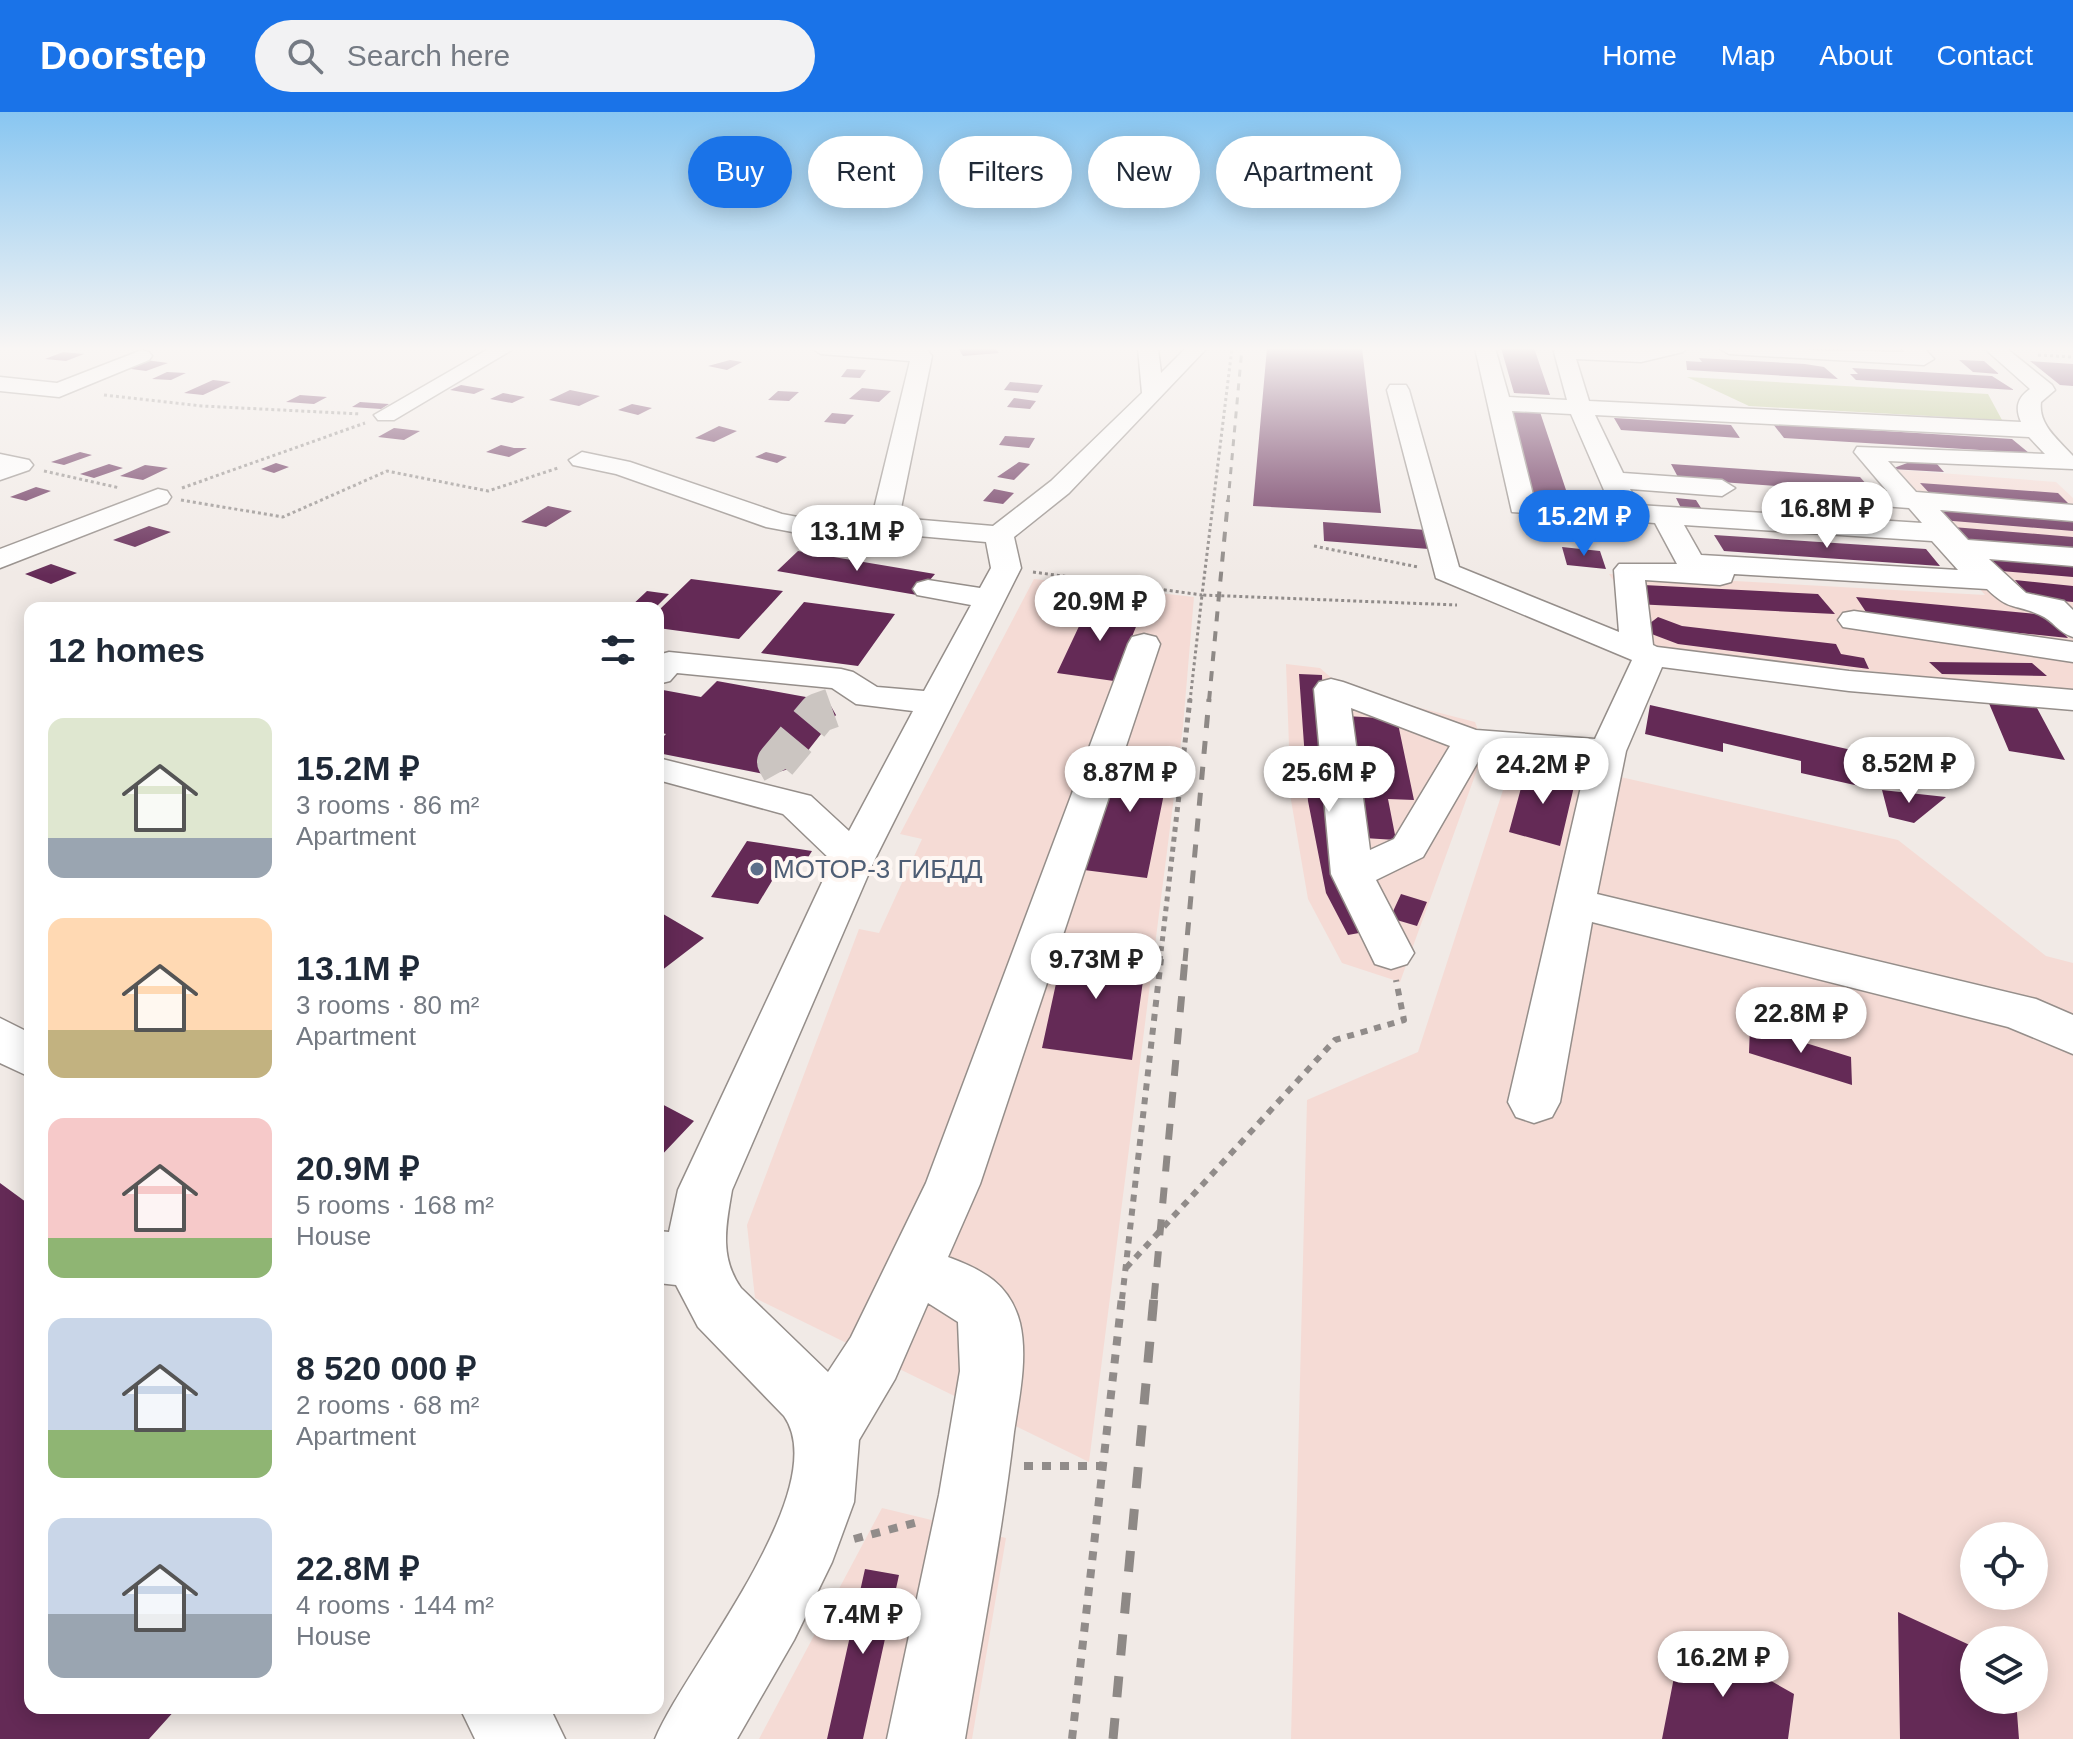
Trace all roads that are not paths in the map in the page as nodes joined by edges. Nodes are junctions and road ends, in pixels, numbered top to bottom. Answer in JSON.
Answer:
{"nodes":[{"id":1,"x":900,"y":424,"type":"edge"},
{"id":2,"x":1123,"y":424,"type":"edge"},
{"id":3,"x":1407,"y":424,"type":"edge"},
{"id":4,"x":1504,"y":424,"type":"edge"},
{"id":5,"x":1590,"y":424,"type":"edge"},
{"id":6,"x":1741,"y":424,"type":"edge"},
{"id":7,"x":1927,"y":424,"type":"edge"},
{"id":8,"x":2033,"y":424,"type":"edge"},
{"id":9,"x":2036,"y":430,"type":"junction"},
{"id":10,"x":1596,"y":435,"type":"junction"},
{"id":11,"x":1625,"y":437,"type":"dead end"},
{"id":12,"x":1758,"y":444,"type":"dead end"},
{"id":13,"x":582,"y":460,"type":"road end"},
{"id":14,"x":1612,"y":480,"type":"junction"},
{"id":15,"x":1746,"y":490,"type":"dead end"},
{"id":16,"x":1829,"y":495,"type":"dead end"},
{"id":17,"x":158,"y":497,"type":"road end"},
{"id":18,"x":1913,"y":500,"type":"junction"},
{"id":19,"x":2065,"y":501,"type":"edge"},
{"id":20,"x":1628,"y":512,"type":"junction"},
{"id":21,"x":1665,"y":515,"type":"junction"},
{"id":22,"x":1945,"y":535,"type":"junction"},
{"id":23,"x":2073,"y":535,"type":"edge"},
{"id":24,"x":871,"y":538,"type":"junction"},
{"id":25,"x":2073,"y":557,"type":"edge"},
{"id":26,"x":0,"y":559,"type":"edge"},
{"id":27,"x":998,"y":568,"type":"junction"},
{"id":28,"x":1988,"y":575,"type":"junction"},
{"id":29,"x":2073,"y":583,"type":"edge"},
{"id":30,"x":1837,"y":584,"type":"dead end"},
{"id":31,"x":928,"y":589,"type":"dead end"},
{"id":32,"x":2066,"y":615,"type":"edge"},
{"id":33,"x":1854,"y":620,"type":"dead end"},
{"id":34,"x":1144,"y":644,"type":"dead end"},
{"id":35,"x":2073,"y":652,"type":"edge"},
{"id":36,"x":1643,"y":654,"type":"junction"},
{"id":37,"x":664,"y":667,"type":"edge"},
{"id":38,"x":868,"y":697,"type":"junction"},
{"id":39,"x":2060,"y":699,"type":"edge"},
{"id":40,"x":936,"y":703,"type":"junction"},
{"id":41,"x":832,"y":708,"type":"tunnel mouth"},
{"id":42,"x":2073,"y":732,"type":"edge"},
{"id":43,"x":1471,"y":741,"type":"junction"},
{"id":44,"x":1608,"y":751,"type":"junction"},
{"id":45,"x":664,"y":770,"type":"edge"},
{"id":46,"x":854,"y":859,"type":"junction"},
{"id":47,"x":1352,"y":874,"type":"junction"},
{"id":48,"x":1574,"y":903,"type":"junction"},
{"id":49,"x":1391,"y":953,"type":"road end"},
{"id":50,"x":2073,"y":1035,"type":"edge"},
{"id":51,"x":0,"y":1037,"type":"edge"},
{"id":52,"x":24,"y":1054,"type":"edge"},
{"id":53,"x":1534,"y":1102,"type":"dead end"},
{"id":54,"x":677,"y":1259,"type":"edge"},
{"id":55,"x":916,"y":1271,"type":"junction"},
{"id":56,"x":826,"y":1434,"type":"junction"},
{"id":57,"x":503,"y":1714,"type":"edge"},
{"id":58,"x":526,"y":1739,"type":"edge"},
{"id":59,"x":694,"y":1739,"type":"edge"},
{"id":60,"x":926,"y":1739,"type":"edge"}],
"edges":[{"from":1,"to":24,"type":"street"},
{"from":2,"to":27,"type":"street"},
{"from":3,"to":36,"type":"street"},
{"from":4,"to":20,"type":"street"},
{"from":5,"to":10,"type":"street"},
{"from":6,"to":12,"type":"street"},
{"from":7,"to":9,"type":"street"},
{"from":8,"to":9,"type":"street"},
{"from":9,"to":18,"type":"street"},
{"from":10,"to":11,"type":"street"},
{"from":10,"to":14,"type":"street"},
{"from":13,"to":24,"type":"street"},
{"from":14,"to":15,"type":"street"},
{"from":14,"to":20,"type":"street"},
{"from":16,"to":18,"type":"street"},
{"from":17,"to":26,"type":"street"},
{"from":18,"to":19,"type":"street"},
{"from":18,"to":22,"type":"street"},
{"from":20,"to":21,"type":"street"},
{"from":21,"to":22,"type":"street"},
{"from":21,"to":22,"type":"street"},
{"from":22,"to":23,"type":"street"},
{"from":22,"to":25,"type":"street"},
{"from":22,"to":28,"type":"street"},
{"from":24,"to":27,"type":"street"},
{"from":27,"to":31,"type":"street"},
{"from":27,"to":40,"type":"street"},
{"from":28,"to":29,"type":"street"},
{"from":28,"to":32,"type":"street"},
{"from":30,"to":36,"type":"street"},
{"from":33,"to":35,"type":"street"},
{"from":34,"to":55,"type":"street"},
{"from":36,"to":39,"type":"street"},
{"from":36,"to":44,"type":"street"},
{"from":37,"to":38,"type":"street"},
{"from":38,"to":40,"type":"street"},
{"from":38,"to":41,"type":"street"},
{"from":39,"to":42,"type":"street"},
{"from":40,"to":46,"type":"street"},
{"from":43,"to":44,"type":"street"},
{"from":43,"to":47,"type":"street"},
{"from":43,"to":47,"type":"street"},
{"from":44,"to":48,"type":"street"},
{"from":45,"to":46,"type":"street"},
{"from":46,"to":54,"type":"street"},
{"from":47,"to":49,"type":"street"},
{"from":48,"to":50,"type":"street"},
{"from":48,"to":53,"type":"street"},
{"from":51,"to":52,"type":"street"},
{"from":54,"to":56,"type":"street"},
{"from":55,"to":56,"type":"street"},
{"from":55,"to":60,"type":"street"},
{"from":56,"to":59,"type":"street"},
{"from":57,"to":58,"type":"street"}]}
